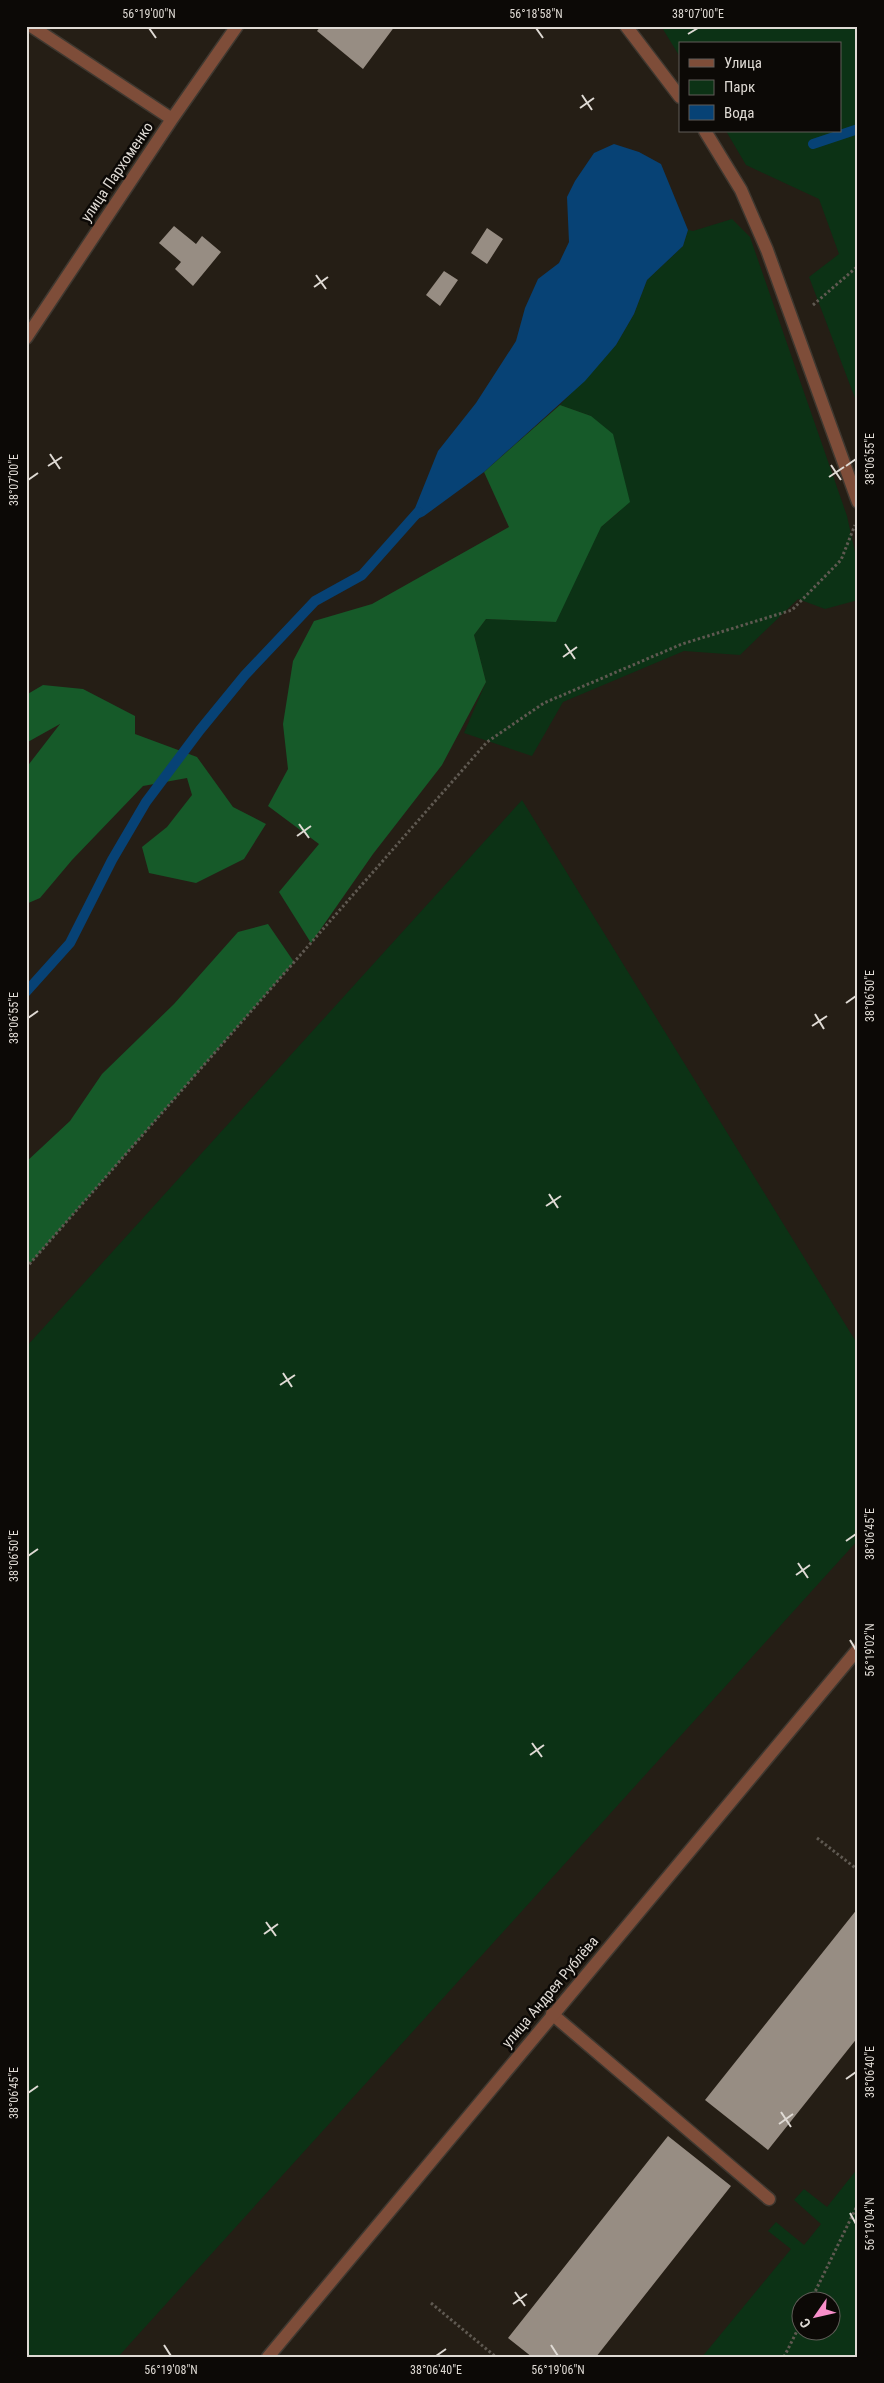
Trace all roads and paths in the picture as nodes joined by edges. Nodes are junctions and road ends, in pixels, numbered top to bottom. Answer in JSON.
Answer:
{"nodes":[{"id":1,"x":30,"y":26,"type":"edge"},
{"id":2,"x":237,"y":26,"type":"edge"},
{"id":3,"x":626,"y":26,"type":"edge"},
{"id":4,"x":679,"y":95,"type":"edge"},
{"id":5,"x":172,"y":119,"type":"junction"},
{"id":6,"x":706,"y":132,"type":"edge"},
{"id":7,"x":858,"y":266,"type":"edge"},
{"id":8,"x":792,"y":323,"type":"junction"},
{"id":9,"x":26,"y":338,"type":"edge"},
{"id":10,"x":858,"y":502,"type":"edge"},
{"id":11,"x":858,"y":517,"type":"edge"},
{"id":12,"x":26,"y":1268,"type":"edge"},
{"id":13,"x":858,"y":1649,"type":"edge"},
{"id":14,"x":816,"y":1838,"type":"dead end"},
{"id":15,"x":858,"y":1870,"type":"edge"},
{"id":16,"x":552,"y":2014,"type":"junction"},
{"id":17,"x":769,"y":2199,"type":"dead end"},
{"id":18,"x":858,"y":2204,"type":"edge"},
{"id":19,"x":816,"y":2290,"type":"edge"},
{"id":20,"x":430,"y":2303,"type":"dead end"},
{"id":21,"x":792,"y":2340,"type":"edge"},
{"id":22,"x":268,"y":2357,"type":"edge"},
{"id":23,"x":496,"y":2357,"type":"edge"},
{"id":24,"x":784,"y":2357,"type":"edge"}],
"edges":[{"from":1,"to":5,"type":"street"},
{"from":2,"to":5,"type":"street","name":"улица Пархоменко"},
{"from":3,"to":4,"type":"street"},
{"from":5,"to":9,"type":"street","name":"улица Пархоменко"},
{"from":6,"to":8,"type":"street"},
{"from":7,"to":8,"type":"path"},
{"from":8,"to":10,"type":"street"},
{"from":11,"to":12,"type":"path"},
{"from":13,"to":16,"type":"street","name":"улица Андрея Рублёва"},
{"from":14,"to":15,"type":"path"},
{"from":16,"to":17,"type":"street"},
{"from":16,"to":22,"type":"street","name":"улица Андрея Рублёва"},
{"from":18,"to":19,"type":"path"},
{"from":20,"to":23,"type":"path"},
{"from":21,"to":24,"type":"path"}]}
